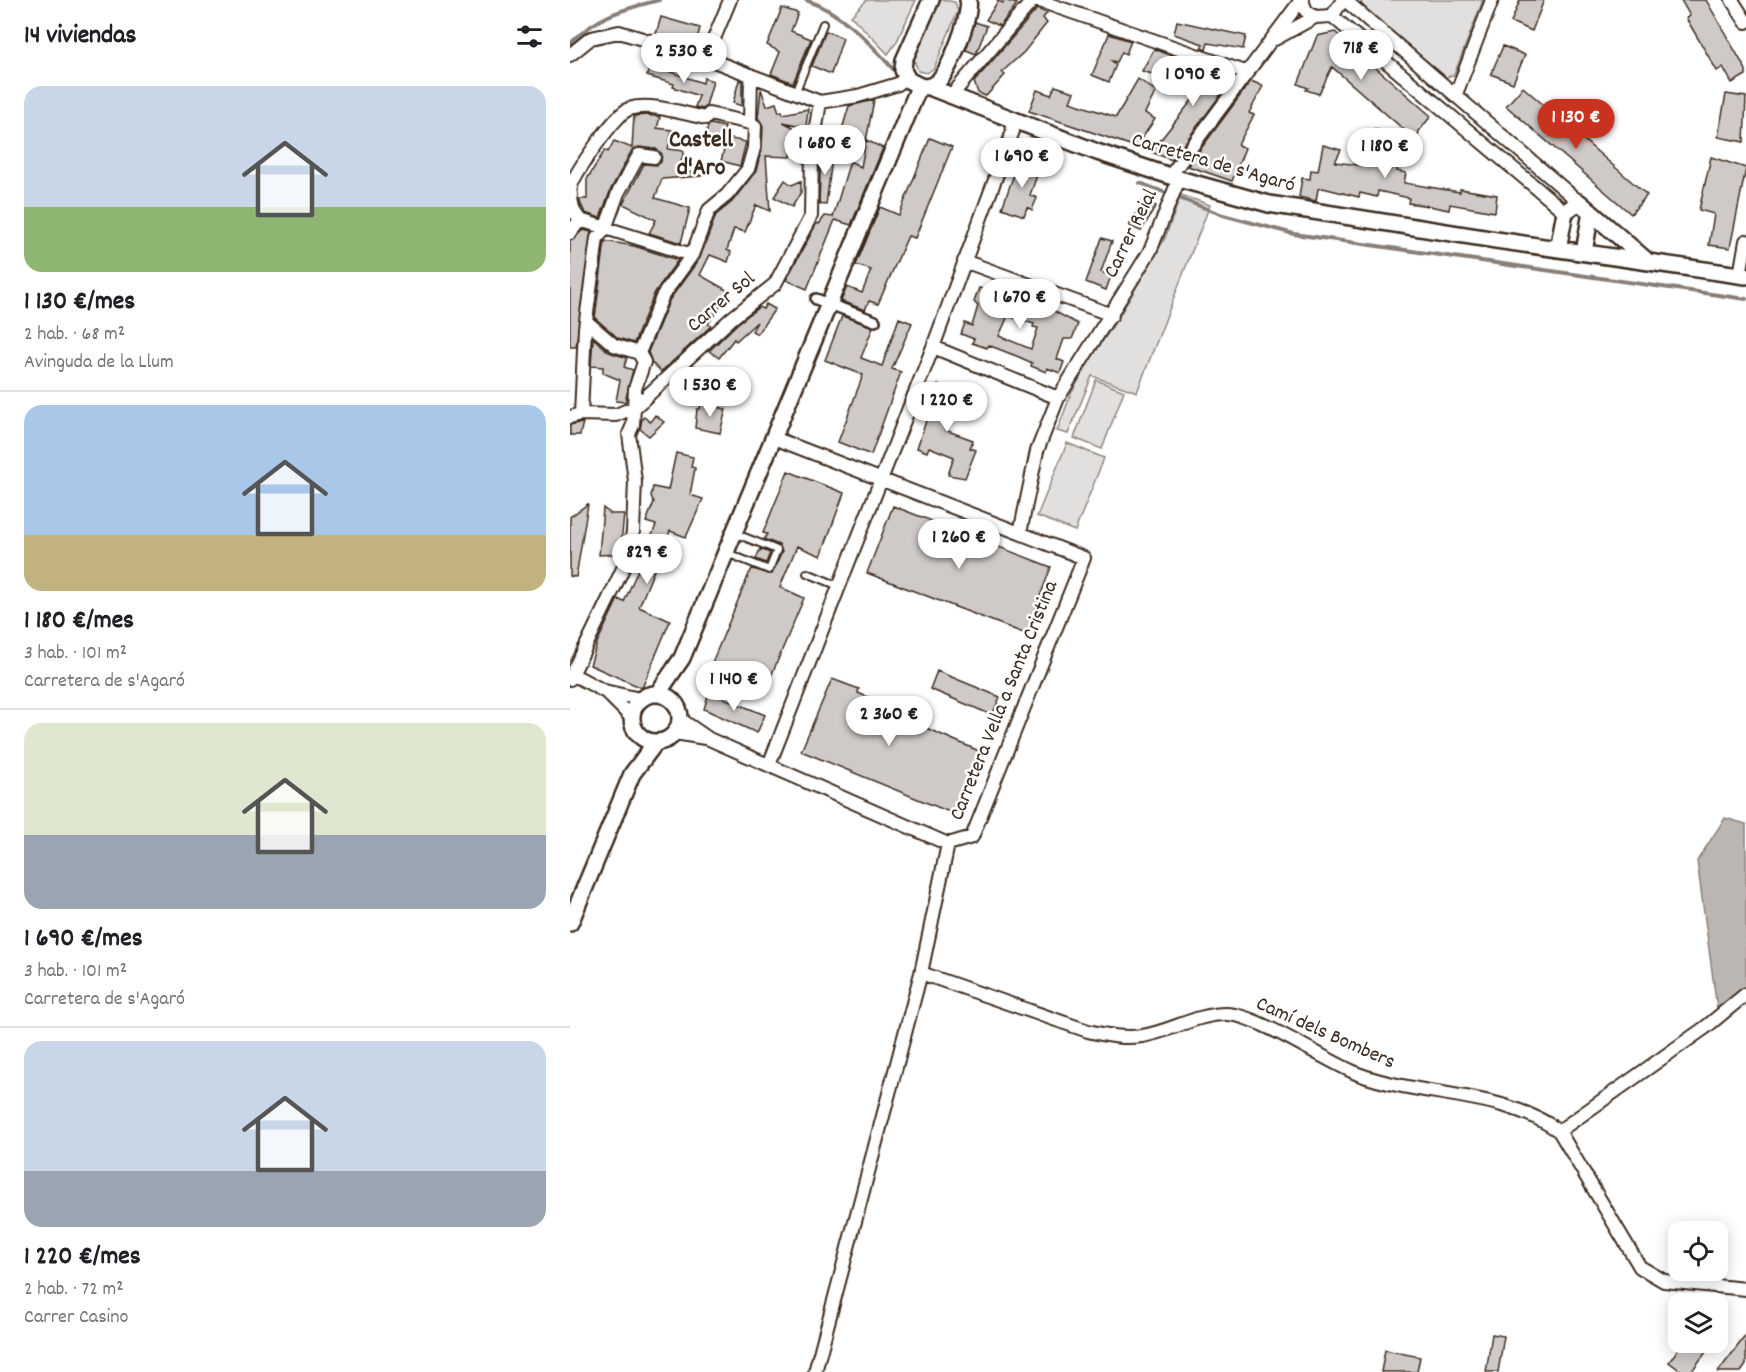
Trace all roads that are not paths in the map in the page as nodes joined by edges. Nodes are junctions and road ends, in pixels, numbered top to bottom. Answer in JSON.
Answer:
{"nodes":[{"id":1,"x":730,"y":0,"type":"edge"},
{"id":2,"x":931,"y":0,"type":"edge"},
{"id":3,"x":968,"y":0,"type":"edge"},
{"id":4,"x":1035,"y":0,"type":"edge"},
{"id":5,"x":1301,"y":0,"type":"edge"},
{"id":6,"x":1344,"y":0,"type":"edge"},
{"id":7,"x":1492,"y":0,"type":"edge"},
{"id":8,"x":1732,"y":0,"type":"edge"},
{"id":9,"x":1332,"y":15,"type":"junction"},
{"id":10,"x":1315,"y":17,"type":"junction"},
{"id":11,"x":1746,"y":22,"type":"edge"},
{"id":12,"x":824,"y":24,"type":"dead end"},
{"id":13,"x":1272,"y":41,"type":"junction"},
{"id":14,"x":570,"y":55,"type":"edge"},
{"id":15,"x":706,"y":58,"type":"junction"},
{"id":16,"x":946,"y":69,"type":"junction"},
{"id":17,"x":1248,"y":73,"type":"junction"},
{"id":18,"x":751,"y":75,"type":"junction"},
{"id":19,"x":906,"y":77,"type":"junction"},
{"id":20,"x":924,"y":87,"type":"junction"},
{"id":21,"x":795,"y":94,"type":"junction"},
{"id":22,"x":1456,"y":94,"type":"junction"},
{"id":23,"x":961,"y":96,"type":"junction"},
{"id":24,"x":820,"y":102,"type":"junction"},
{"id":25,"x":1011,"y":119,"type":"junction"},
{"id":26,"x":750,"y":123,"type":"junction"},
{"id":27,"x":654,"y":157,"type":"dead end"},
{"id":28,"x":1175,"y":181,"type":"junction"},
{"id":29,"x":1579,"y":202,"type":"junction"},
{"id":30,"x":1565,"y":212,"type":"junction"},
{"id":31,"x":1591,"y":212,"type":"junction"},
{"id":32,"x":580,"y":220,"type":"junction"},
{"id":33,"x":605,"y":229,"type":"junction"},
{"id":34,"x":570,"y":233,"type":"edge"},
{"id":35,"x":1746,"y":242,"type":"edge"},
{"id":36,"x":1558,"y":249,"type":"junction"},
{"id":37,"x":1584,"y":252,"type":"junction"},
{"id":38,"x":694,"y":255,"type":"junction"},
{"id":39,"x":1646,"y":260,"type":"junction"},
{"id":40,"x":964,"y":261,"type":"junction"},
{"id":41,"x":1743,"y":275,"type":"edge"},
{"id":42,"x":822,"y":301,"type":"junction"},
{"id":43,"x":1112,"y":315,"type":"junction"},
{"id":44,"x":586,"y":321,"type":"junction"},
{"id":45,"x":874,"y":321,"type":"dead end"},
{"id":46,"x":933,"y":347,"type":"junction"},
{"id":47,"x":639,"y":353,"type":"junction"},
{"id":48,"x":575,"y":382,"type":"edge"},
{"id":49,"x":1058,"y":398,"type":"junction"},
{"id":50,"x":635,"y":407,"type":"junction"},
{"id":51,"x":616,"y":415,"type":"junction"},
{"id":52,"x":575,"y":416,"type":"edge"},
{"id":53,"x":629,"y":434,"type":"junction"},
{"id":54,"x":774,"y":438,"type":"junction"},
{"id":55,"x":881,"y":480,"type":"junction"},
{"id":56,"x":734,"y":533,"type":"junction"},
{"id":57,"x":1020,"y":533,"type":"junction"},
{"id":58,"x":726,"y":553,"type":"junction"},
{"id":59,"x":807,"y":573,"type":"dead end"},
{"id":60,"x":839,"y":586,"type":"junction"},
{"id":61,"x":682,"y":658,"type":"junction"},
{"id":62,"x":572,"y":677,"type":"edge"},
{"id":63,"x":604,"y":691,"type":"junction"},
{"id":64,"x":657,"y":693,"type":"junction"},
{"id":65,"x":640,"y":699,"type":"junction"},
{"id":66,"x":675,"y":702,"type":"junction"},
{"id":67,"x":631,"y":717,"type":"junction"},
{"id":68,"x":680,"y":719,"type":"junction"},
{"id":69,"x":675,"y":733,"type":"junction"},
{"id":70,"x":638,"y":734,"type":"junction"},
{"id":71,"x":709,"y":739,"type":"junction"},
{"id":72,"x":656,"y":742,"type":"junction"},
{"id":73,"x":769,"y":765,"type":"junction"},
{"id":74,"x":632,"y":774,"type":"junction"},
{"id":75,"x":948,"y":844,"type":"junction"},
{"id":76,"x":570,"y":923,"type":"edge"},
{"id":77,"x":921,"y":973,"type":"junction"},
{"id":78,"x":1746,"y":994,"type":"edge"},
{"id":79,"x":1559,"y":1131,"type":"junction"},
{"id":80,"x":1746,"y":1289,"type":"edge"},
{"id":81,"x":815,"y":1372,"type":"edge"}],
"edges":[{"from":1,"to":15,"type":"street"},
{"from":2,"to":19,"type":"street"},
{"from":3,"to":16,"type":"street"},
{"from":4,"to":17,"type":"street"},
{"from":4,"to":23,"type":"street"},
{"from":5,"to":10,"type":"street"},
{"from":5,"to":13,"type":"street","name":"Carrer Reial"},
{"from":6,"to":9,"type":"street"},
{"from":6,"to":22,"type":"street"},
{"from":7,"to":22,"type":"street"},
{"from":8,"to":11,"type":"street"},
{"from":9,"to":10,"type":"street"},
{"from":9,"to":30,"type":"street"},
{"from":10,"to":13,"type":"street","name":"Carrer Reial"},
{"from":12,"to":21,"type":"lane"},
{"from":13,"to":17,"type":"street","name":"Carrer Reial"},
{"from":14,"to":15,"type":"street"},
{"from":15,"to":18,"type":"street"},
{"from":16,"to":20,"type":"street"},
{"from":16,"to":23,"type":"street"},
{"from":17,"to":28,"type":"street","name":"Carrer Reial"},
{"from":18,"to":21,"type":"street"},
{"from":18,"to":26,"type":"street"},
{"from":19,"to":20,"type":"street","name":"Carretera de s'Agaró"},
{"from":19,"to":24,"type":"street"},
{"from":20,"to":23,"type":"street","name":"Carretera de s'Agaró"},
{"from":20,"to":42,"type":"street"},
{"from":21,"to":24,"type":"street"},
{"from":22,"to":29,"type":"street"},
{"from":23,"to":25,"type":"street","name":"Carretera de s'Agaró"},
{"from":24,"to":50,"type":"street","name":"Carrer Sol"},
{"from":25,"to":28,"type":"street","name":"Carretera de s'Agaró"},
{"from":25,"to":40,"type":"street"},
{"from":26,"to":32,"type":"street"},
{"from":26,"to":38,"type":"street"},
{"from":27,"to":33,"type":"street"},
{"from":28,"to":36,"type":"street","name":"Carretera de s'Agaró"},
{"from":28,"to":43,"type":"street","name":"Carrer Reial"},
{"from":29,"to":30,"type":"street"},
{"from":29,"to":31,"type":"street"},
{"from":30,"to":36,"type":"street"},
{"from":31,"to":37,"type":"street"},
{"from":31,"to":39,"type":"street"},
{"from":32,"to":33,"type":"street"},
{"from":32,"to":34,"type":"street"},
{"from":33,"to":38,"type":"street"},
{"from":33,"to":44,"type":"street"},
{"from":35,"to":41,"type":"street"},
{"from":36,"to":37,"type":"street","name":"Carretera de s'Agaró"},
{"from":37,"to":39,"type":"street","name":"Carretera de s'Agaró"},
{"from":38,"to":47,"type":"street"},
{"from":39,"to":41,"type":"street","name":"Carretera de s'Agaró"},
{"from":40,"to":43,"type":"street"},
{"from":40,"to":46,"type":"street"},
{"from":42,"to":45,"type":"street"},
{"from":42,"to":54,"type":"street"},
{"from":43,"to":49,"type":"street","name":"Carrer Reial"},
{"from":44,"to":47,"type":"street"},
{"from":44,"to":48,"type":"street"},
{"from":46,"to":49,"type":"street"},
{"from":46,"to":55,"type":"street"},
{"from":47,"to":50,"type":"street"},
{"from":48,"to":52,"type":"street"},
{"from":49,"to":57,"type":"street","name":"Carrer Reial"},
{"from":50,"to":51,"type":"street","name":"Carrer Sol"},
{"from":50,"to":53,"type":"street"},
{"from":51,"to":52,"type":"street"},
{"from":51,"to":53,"type":"street"},
{"from":53,"to":62,"type":"street"},
{"from":54,"to":55,"type":"street"},
{"from":54,"to":56,"type":"street"},
{"from":55,"to":57,"type":"street"},
{"from":55,"to":60,"type":"street"},
{"from":56,"to":58,"type":"street"},
{"from":56,"to":58,"type":"lane"},
{"from":57,"to":75,"type":"street","name":"Carretera Vella a Santa Cristina"},
{"from":58,"to":61,"type":"street"},
{"from":59,"to":60,"type":"lane"},
{"from":60,"to":73,"type":"street"},
{"from":61,"to":64,"type":"street"},
{"from":61,"to":66,"type":"street"},
{"from":62,"to":63,"type":"street"},
{"from":63,"to":65,"type":"street"},
{"from":63,"to":67,"type":"street"},
{"from":64,"to":65,"type":"street"},
{"from":64,"to":66,"type":"street"},
{"from":65,"to":67,"type":"street"},
{"from":66,"to":68,"type":"street"},
{"from":67,"to":70,"type":"street"},
{"from":68,"to":69,"type":"street"},
{"from":68,"to":71,"type":"street"},
{"from":69,"to":71,"type":"street"},
{"from":69,"to":72,"type":"street"},
{"from":70,"to":72,"type":"street"},
{"from":70,"to":74,"type":"street"},
{"from":71,"to":73,"type":"street"},
{"from":72,"to":74,"type":"street"},
{"from":73,"to":75,"type":"street"},
{"from":74,"to":76,"type":"street"},
{"from":75,"to":77,"type":"street"},
{"from":77,"to":79,"type":"street","name":"Camí dels Bombers"},
{"from":77,"to":81,"type":"street"},
{"from":78,"to":79,"type":"street"},
{"from":79,"to":80,"type":"street"}]}
